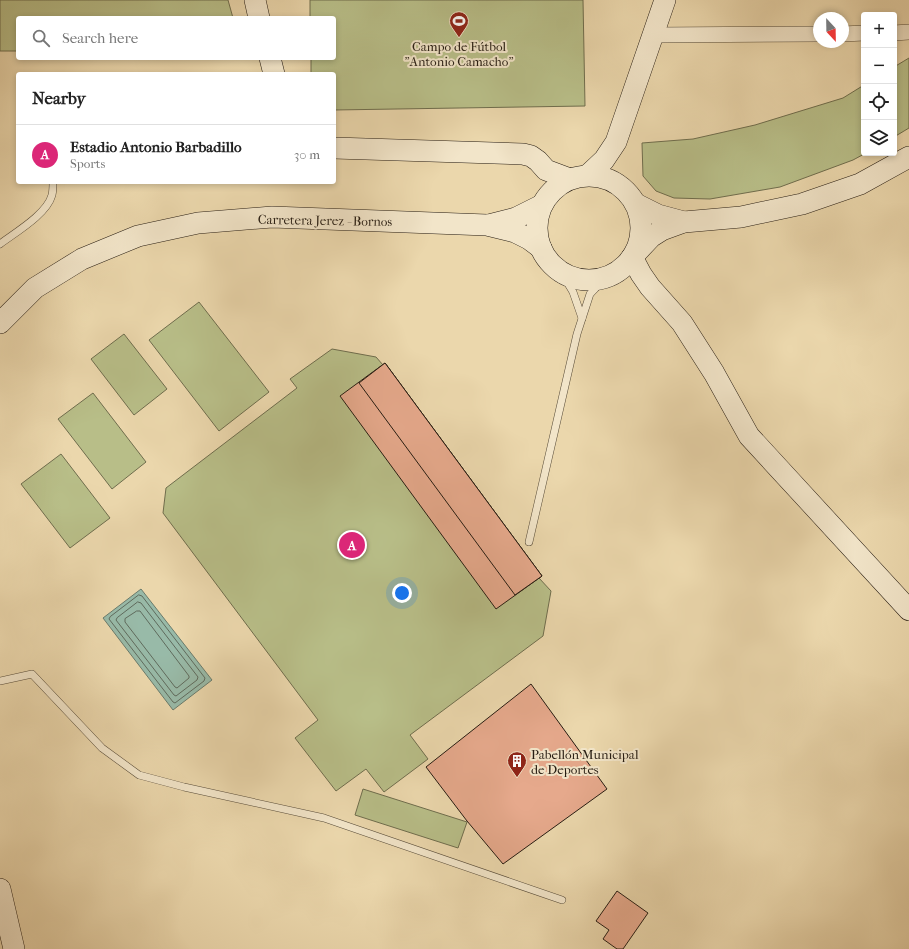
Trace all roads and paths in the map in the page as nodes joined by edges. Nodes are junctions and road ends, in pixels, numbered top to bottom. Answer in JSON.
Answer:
{"nodes":[{"id":1,"x":255,"y":0,"type":"edge"},
{"id":2,"x":665,"y":0,"type":"edge"},
{"id":3,"x":259,"y":16,"type":"edge"},
{"id":4,"x":909,"y":32,"type":"edge"},
{"id":5,"x":861,"y":33,"type":"edge"},
{"id":6,"x":897,"y":33,"type":"edge"},
{"id":7,"x":813,"y":34,"type":"edge"},
{"id":8,"x":849,"y":34,"type":"edge"},
{"id":9,"x":653,"y":36,"type":"junction"},
{"id":10,"x":270,"y":60,"type":"edge"},
{"id":11,"x":274,"y":72,"type":"edge"},
{"id":12,"x":616,"y":142,"type":"junction"},
{"id":13,"x":336,"y":148,"type":"edge"},
{"id":14,"x":909,"y":158,"type":"edge"},
{"id":15,"x":546,"y":170,"type":"junction"},
{"id":16,"x":579,"y":177,"type":"junction"},
{"id":17,"x":53,"y":184,"type":"edge"},
{"id":18,"x":633,"y":198,"type":"junction"},
{"id":19,"x":546,"y":200,"type":"junction"},
{"id":20,"x":684,"y":222,"type":"junction"},
{"id":21,"x":487,"y":225,"type":"junction"},
{"id":22,"x":0,"y":244,"type":"edge"},
{"id":23,"x":541,"y":248,"type":"junction"},
{"id":24,"x":634,"y":255,"type":"junction"},
{"id":25,"x":561,"y":272,"type":"junction"},
{"id":26,"x":609,"y":276,"type":"junction"},
{"id":27,"x":650,"y":287,"type":"junction"},
{"id":28,"x":582,"y":318,"type":"junction"},
{"id":29,"x":0,"y":323,"type":"edge"},
{"id":30,"x":529,"y":542,"type":"dead end"},
{"id":31,"x":909,"y":610,"type":"edge"},
{"id":32,"x":0,"y":681,"type":"edge"},
{"id":33,"x":0,"y":888,"type":"edge"},
{"id":34,"x":562,"y":900,"type":"dead end"},
{"id":35,"x":14,"y":949,"type":"edge"}],
"edges":[{"from":1,"to":3,"type":"street"},
{"from":2,"to":9,"type":"street"},
{"from":4,"to":6,"type":"street"},
{"from":5,"to":8,"type":"street"},
{"from":7,"to":9,"type":"street"},
{"from":9,"to":12,"type":"street"},
{"from":10,"to":11,"type":"street"},
{"from":12,"to":16,"type":"street"},
{"from":12,"to":18,"type":"street"},
{"from":13,"to":15,"type":"street"},
{"from":14,"to":20,"type":"street"},
{"from":15,"to":16,"type":"street"},
{"from":15,"to":19,"type":"street"},
{"from":16,"to":18,"type":"street"},
{"from":16,"to":19,"type":"street"},
{"from":17,"to":22,"type":"lane"},
{"from":18,"to":20,"type":"street"},
{"from":18,"to":24,"type":"street"},
{"from":19,"to":21,"type":"street","name":"Carretera Jerez - Bornos"},
{"from":19,"to":23,"type":"street"},
{"from":20,"to":24,"type":"street"},
{"from":21,"to":23,"type":"street","name":"Carretera Jerez - Bornos"},
{"from":21,"to":29,"type":"street","name":"Carretera Jerez - Bornos"},
{"from":23,"to":25,"type":"street"},
{"from":24,"to":26,"type":"street"},
{"from":24,"to":27,"type":"street"},
{"from":25,"to":26,"type":"street"},
{"from":25,"to":28,"type":"lane"},
{"from":26,"to":27,"type":"street"},
{"from":26,"to":28,"type":"lane"},
{"from":27,"to":31,"type":"street"},
{"from":28,"to":30,"type":"lane"},
{"from":32,"to":34,"type":"lane"},
{"from":33,"to":35,"type":"street"}]}
